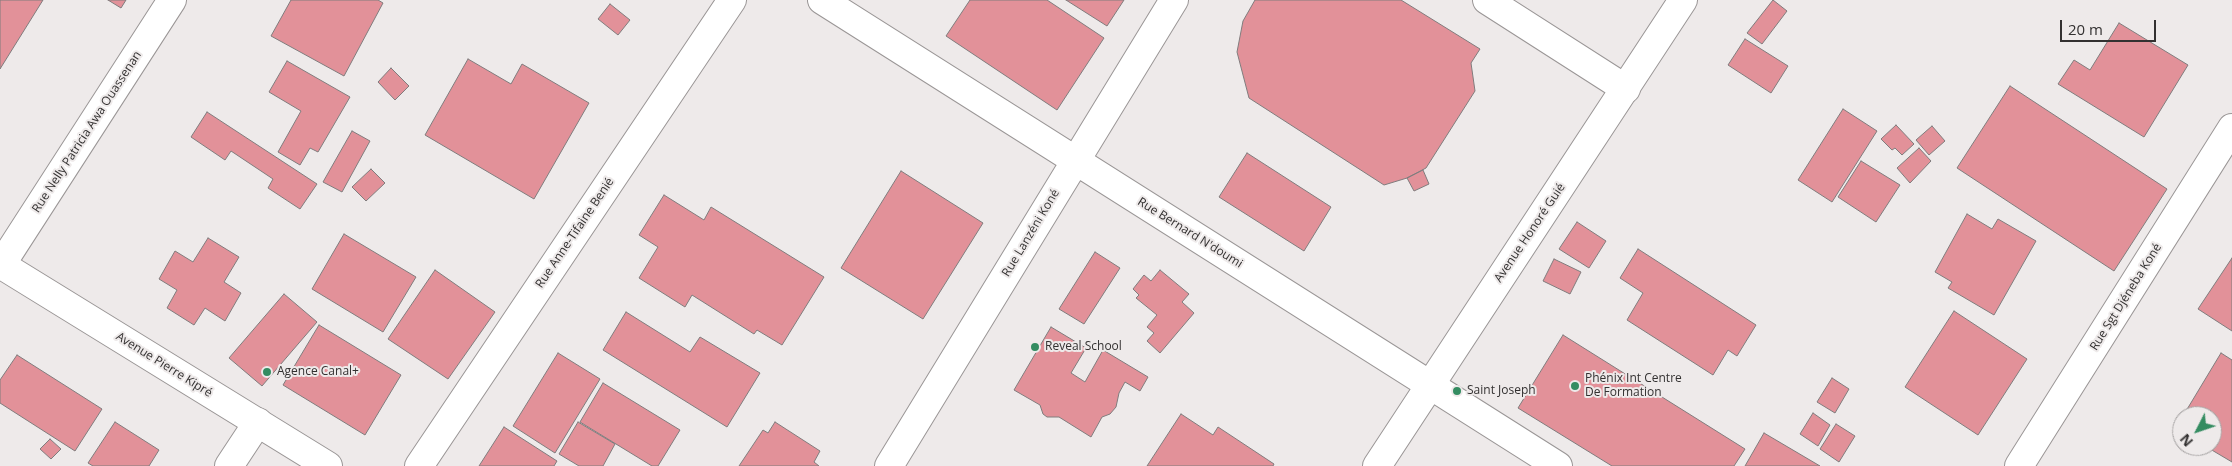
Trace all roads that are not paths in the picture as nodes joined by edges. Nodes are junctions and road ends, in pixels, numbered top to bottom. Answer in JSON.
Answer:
{"nodes":[{"id":1,"x":172,"y":0,"type":"edge"},
{"id":2,"x":732,"y":0,"type":"edge"},
{"id":3,"x":822,"y":0,"type":"edge"},
{"id":4,"x":1174,"y":0,"type":"edge"},
{"id":5,"x":1486,"y":0,"type":"edge"},
{"id":6,"x":1683,"y":0,"type":"edge"},
{"id":7,"x":1626,"y":89,"type":"junction"},
{"id":8,"x":2232,"y":128,"type":"edge"},
{"id":9,"x":1075,"y":160,"type":"junction"},
{"id":10,"x":1,"y":264,"type":"edge"},
{"id":11,"x":1430,"y":385,"type":"junction"},
{"id":12,"x":258,"y":422,"type":"junction"},
{"id":13,"x":229,"y":466,"type":"edge"},
{"id":14,"x":328,"y":466,"type":"edge"},
{"id":15,"x":419,"y":466,"type":"edge"},
{"id":16,"x":889,"y":466,"type":"edge"},
{"id":17,"x":1377,"y":466,"type":"edge"},
{"id":18,"x":1558,"y":466,"type":"edge"},
{"id":19,"x":2019,"y":466,"type":"edge"}],
"edges":[{"from":1,"to":10,"type":"street","name":"Rue Nelly Patricia Awa Ouassenan"},
{"from":2,"to":15,"type":"street","name":"Rue Anne-Tifaine Benié"},
{"from":3,"to":9,"type":"street","name":"Rue Bernard N'doumi"},
{"from":4,"to":9,"type":"street","name":"Rue Lanzéni Koné"},
{"from":5,"to":7,"type":"street"},
{"from":6,"to":7,"type":"street","name":"Avenue Honoré Guié"},
{"from":7,"to":11,"type":"street","name":"Avenue Honoré Guié"},
{"from":8,"to":19,"type":"street","name":"Rue Sgt Djéneba Koné"},
{"from":9,"to":11,"type":"street","name":"Rue Bernard N'doumi"},
{"from":9,"to":16,"type":"street","name":"Rue Lanzéni Koné"},
{"from":10,"to":12,"type":"street","name":"Avenue Pierre Kipré"},
{"from":11,"to":17,"type":"street","name":"Avenue Honoré Guié"},
{"from":11,"to":18,"type":"street","name":"Rue Bernard N'doumi"},
{"from":12,"to":13,"type":"street"},
{"from":12,"to":14,"type":"street","name":"Avenue Pierre Kipré"}]}
